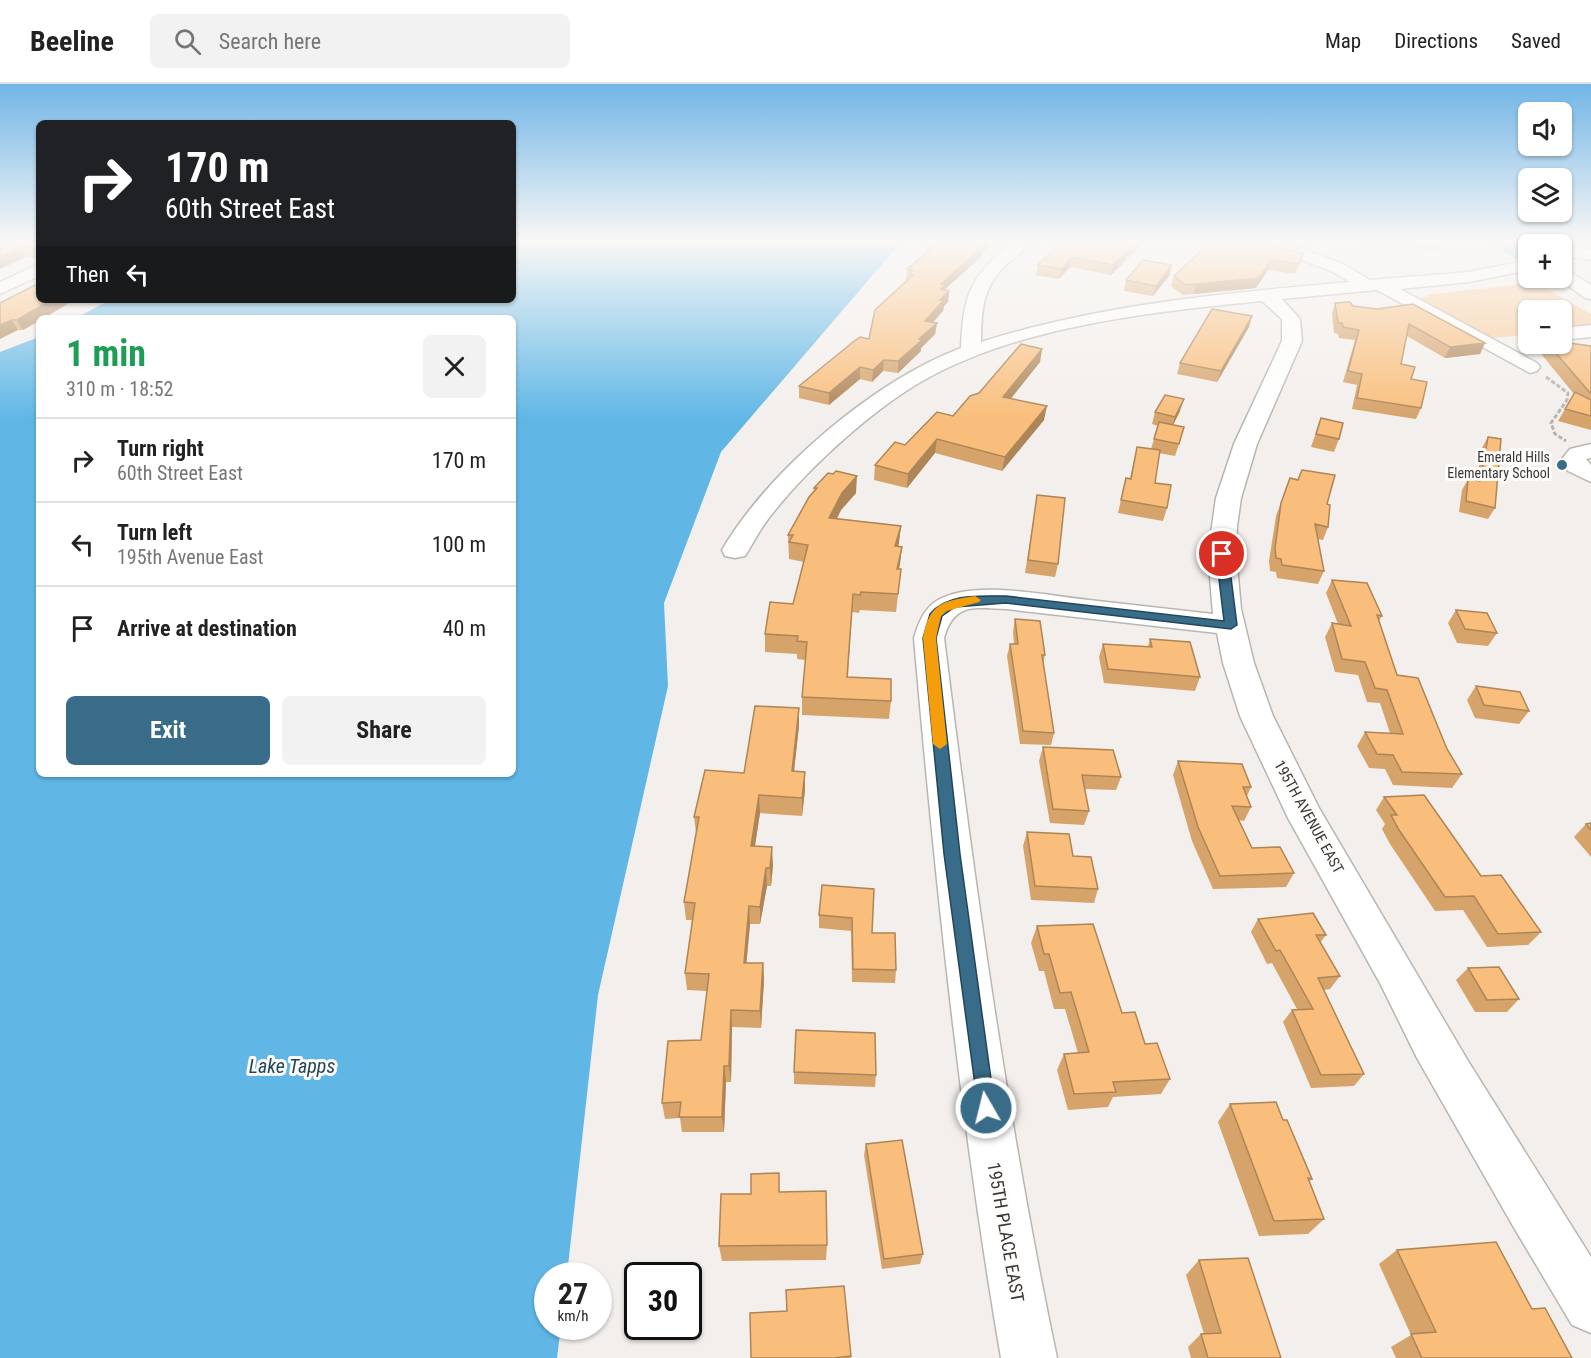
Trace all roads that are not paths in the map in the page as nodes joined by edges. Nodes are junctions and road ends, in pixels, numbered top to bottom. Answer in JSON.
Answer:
{"nodes":[{"id":1,"x":973,"y":300,"type":"edge"},
{"id":2,"x":1233,"y":300,"type":"edge"},
{"id":3,"x":1272,"y":300,"type":"edge"},
{"id":4,"x":1403,"y":300,"type":"edge"},
{"id":5,"x":1518,"y":339,"type":"dead end"},
{"id":6,"x":1485,"y":342,"type":"junction"},
{"id":7,"x":971,"y":352,"type":"junction"},
{"id":8,"x":1530,"y":367,"type":"road end"},
{"id":9,"x":1591,"y":451,"type":"edge"},
{"id":10,"x":1591,"y":475,"type":"edge"},
{"id":11,"x":735,"y":550,"type":"dead end"},
{"id":12,"x":1231,"y":625,"type":"junction"},
{"id":13,"x":1591,"y":1306,"type":"edge"},
{"id":14,"x":1029,"y":1358,"type":"edge"}],
"edges":[{"from":1,"to":7,"type":"street"},
{"from":2,"to":7,"type":"street"},
{"from":3,"to":12,"type":"street","name":"195TH AVENUE EAST"},
{"from":4,"to":6,"type":"street"},
{"from":5,"to":6,"type":"street"},
{"from":6,"to":8,"type":"street"},
{"from":7,"to":11,"type":"street"},
{"from":9,"to":10,"type":"street"},
{"from":12,"to":13,"type":"street","name":"195TH AVENUE EAST"},
{"from":12,"to":14,"type":"street","name":"195TH PLACE EAST"}]}
